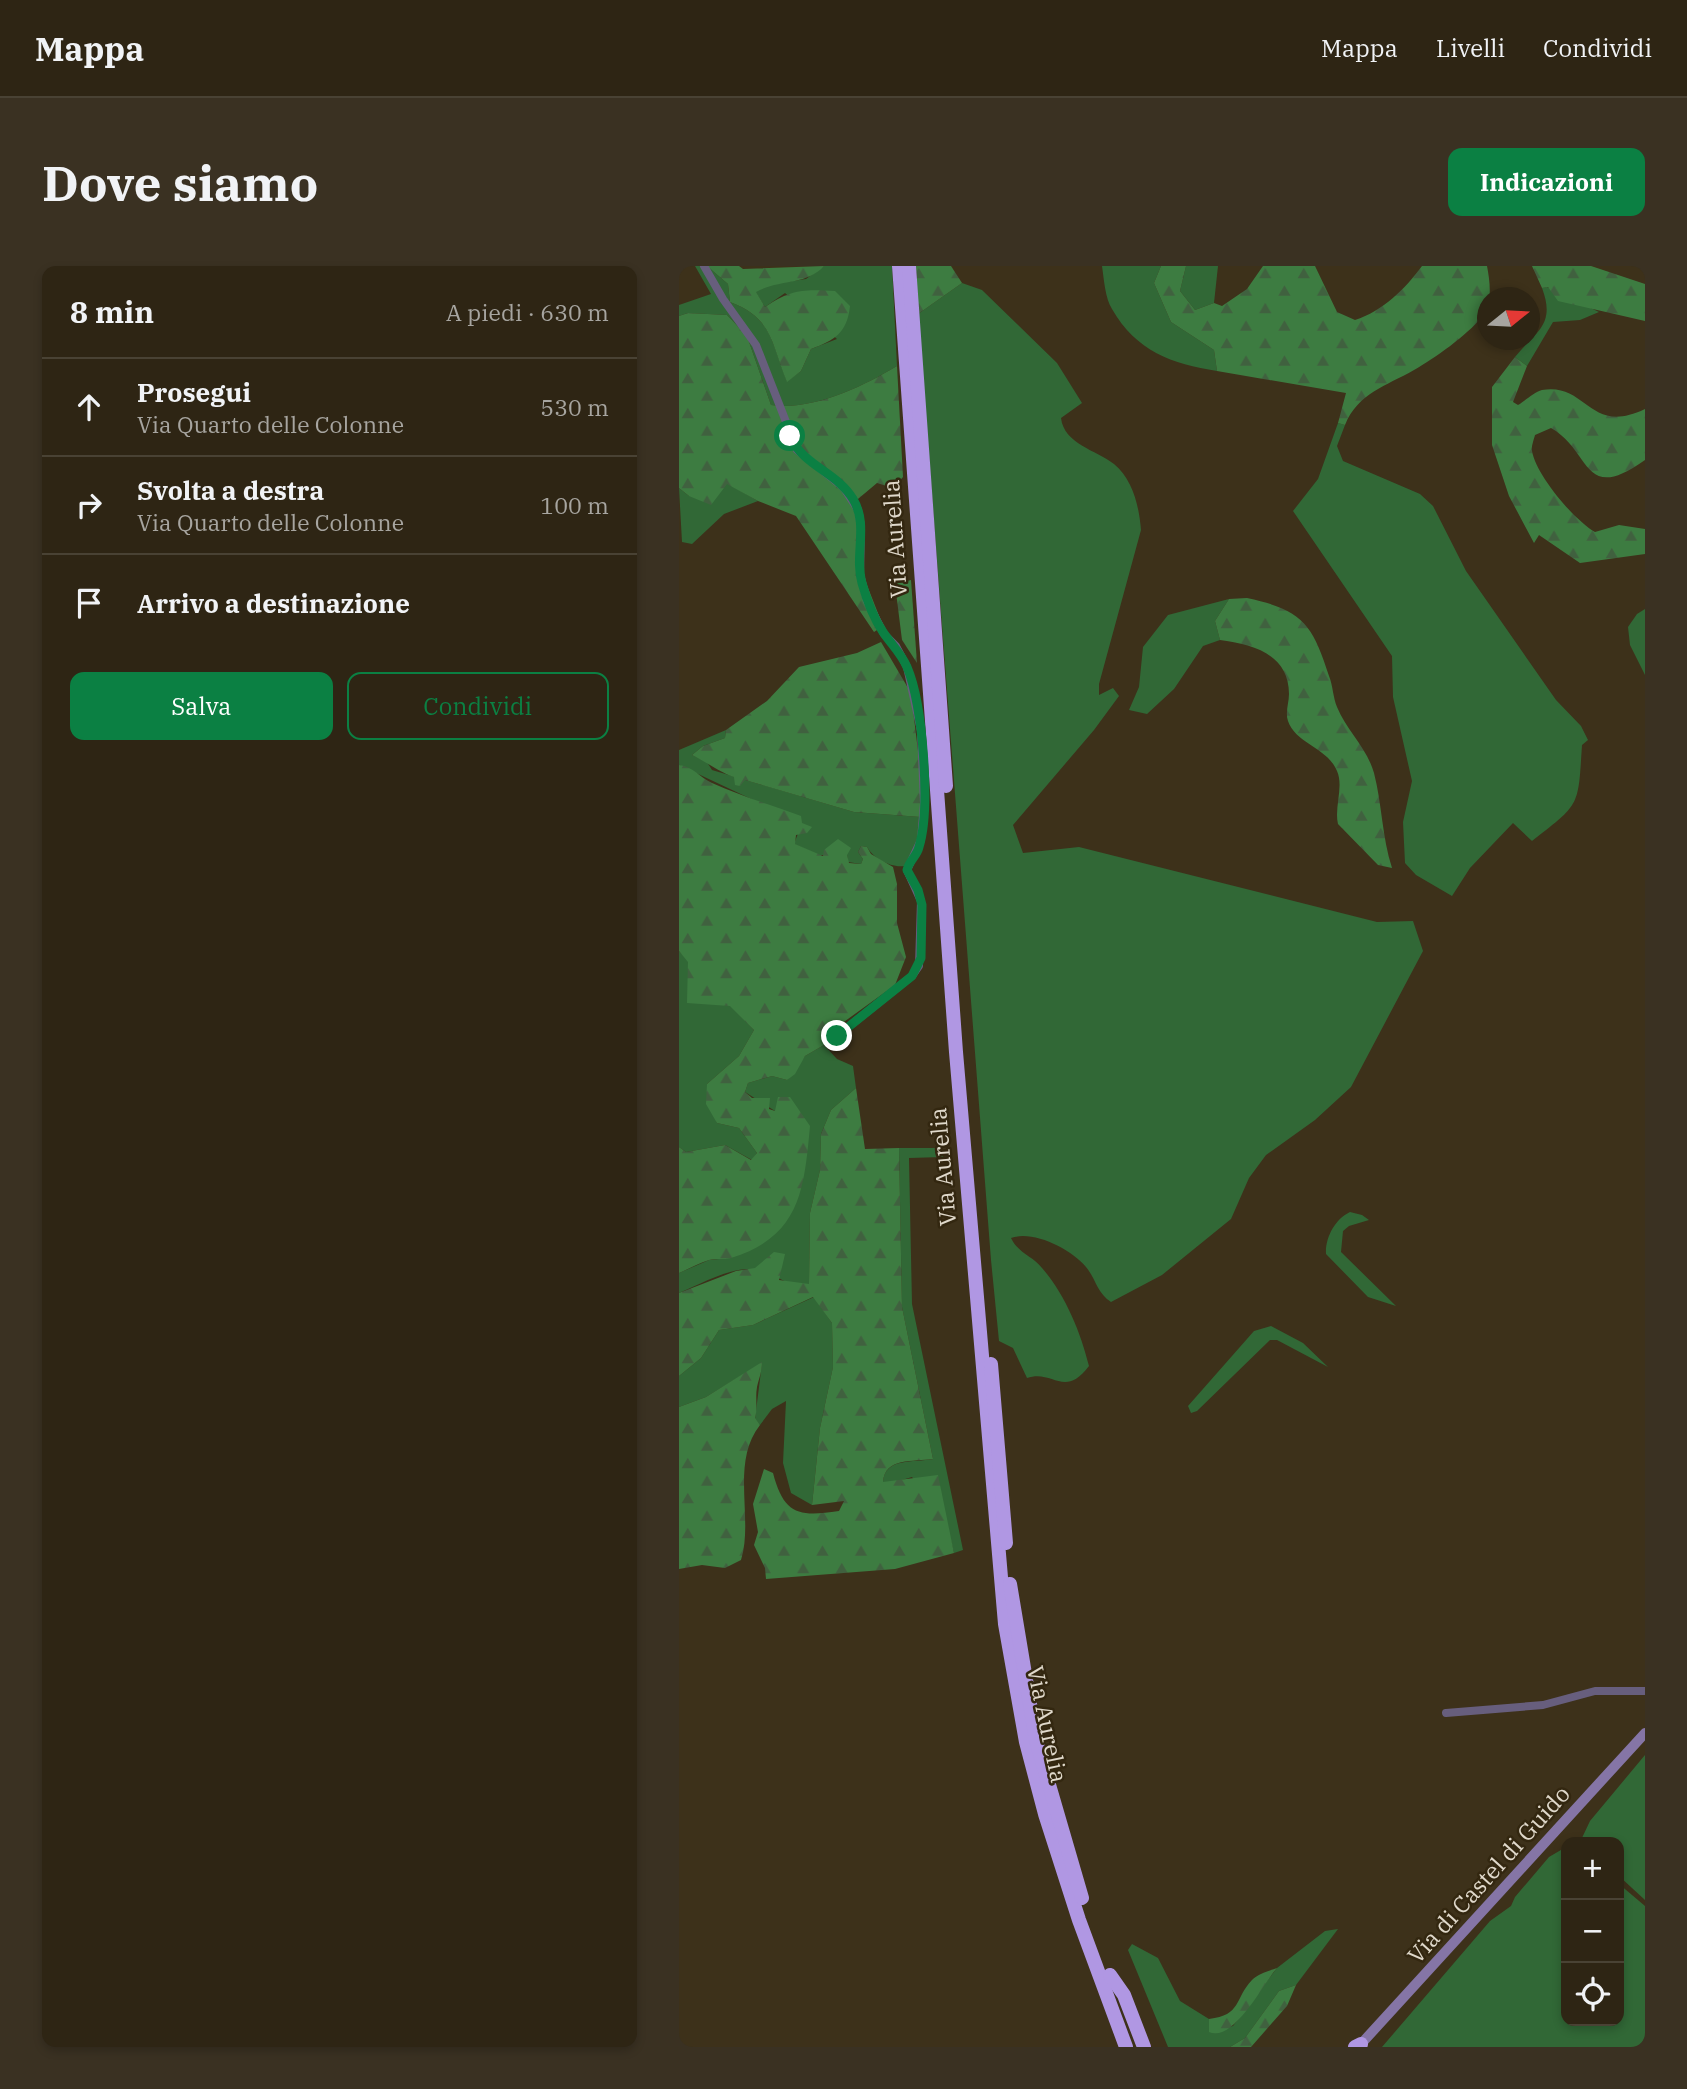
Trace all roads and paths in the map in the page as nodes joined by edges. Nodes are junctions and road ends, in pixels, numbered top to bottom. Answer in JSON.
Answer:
{"nodes":[{"id":1,"x":704,"y":266,"type":"edge"},
{"id":2,"x":898,"y":266,"type":"edge"},
{"id":3,"x":909,"y":266,"type":"edge"},
{"id":4,"x":837,"y":1036,"type":"dead end"},
{"id":5,"x":1645,"y":1691,"type":"edge"},
{"id":6,"x":1446,"y":1713,"type":"dead end"},
{"id":7,"x":1645,"y":1733,"type":"edge"},
{"id":8,"x":1110,"y":1975,"type":"junction"},
{"id":9,"x":1112,"y":2008,"type":"junction"},
{"id":10,"x":1359,"y":2046,"type":"edge"},
{"id":11,"x":1119,"y":2047,"type":"edge"},
{"id":12,"x":1126,"y":2047,"type":"edge"},
{"id":13,"x":1136,"y":2047,"type":"edge"},
{"id":14,"x":1144,"y":2047,"type":"edge"}],
"edges":[{"from":1,"to":4,"type":"street"},
{"from":2,"to":9,"type":"highway","name":"Via Aurelia"},
{"from":3,"to":8,"type":"highway","name":"Via Aurelia"},
{"from":5,"to":6,"type":"street"},
{"from":7,"to":10,"type":"street","name":"Via di Castel di Guido"},
{"from":8,"to":13,"type":"highway","name":"Via Aurelia"},
{"from":8,"to":14,"type":"highway"},
{"from":9,"to":11,"type":"highway"},
{"from":9,"to":12,"type":"highway","name":"Via Aurelia"}]}
